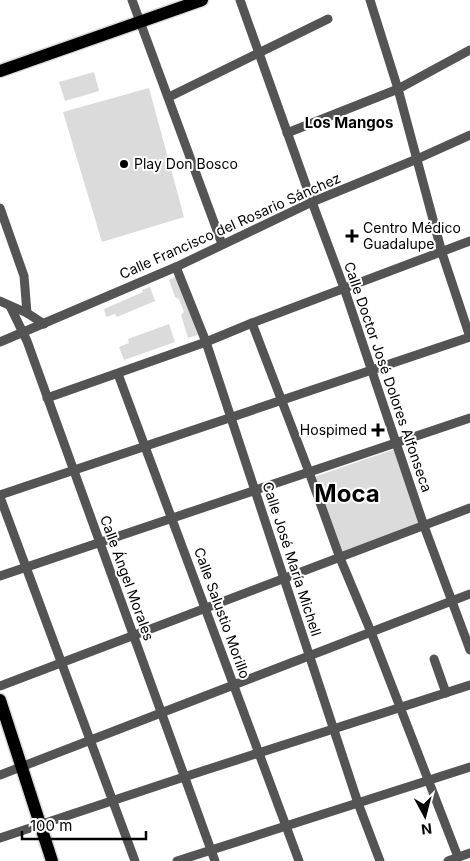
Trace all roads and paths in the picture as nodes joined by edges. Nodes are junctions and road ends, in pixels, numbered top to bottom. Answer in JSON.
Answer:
{"nodes":[{"id":1,"x":132,"y":0,"type":"edge"},
{"id":2,"x":202,"y":0,"type":"edge"},
{"id":3,"x":240,"y":0,"type":"edge"},
{"id":4,"x":370,"y":0,"type":"edge"},
{"id":5,"x":328,"y":19,"type":"dead end"},
{"id":6,"x":140,"y":22,"type":"junction"},
{"id":7,"x":470,"y":50,"type":"edge"},
{"id":8,"x":259,"y":52,"type":"junction"},
{"id":9,"x":0,"y":70,"type":"edge"},
{"id":10,"x":398,"y":89,"type":"junction"},
{"id":11,"x":169,"y":97,"type":"junction"},
{"id":12,"x":287,"y":133,"type":"junction"},
{"id":13,"x":470,"y":135,"type":"edge"},
{"id":14,"x":417,"y":159,"type":"junction"},
{"id":15,"x":312,"y":202,"type":"junction"},
{"id":16,"x":0,"y":208,"type":"edge"},
{"id":17,"x":470,"y":241,"type":"edge"},
{"id":18,"x":222,"y":244,"type":"junction"},
{"id":19,"x":442,"y":252,"type":"junction"},
{"id":20,"x":176,"y":267,"type":"junction"},
{"id":21,"x":344,"y":288,"type":"junction"},
{"id":22,"x":0,"y":301,"type":"edge"},
{"id":23,"x":10,"y":306,"type":"junction"},
{"id":24,"x":27,"y":312,"type":"junction"},
{"id":25,"x":252,"y":323,"type":"junction"},
{"id":26,"x":44,"y":324,"type":"junction"},
{"id":27,"x":22,"y":333,"type":"junction"},
{"id":28,"x":470,"y":337,"type":"edge"},
{"id":29,"x":0,"y":342,"type":"edge"},
{"id":30,"x":206,"y":342,"type":"junction"},
{"id":31,"x":371,"y":370,"type":"junction"},
{"id":32,"x":118,"y":374,"type":"junction"},
{"id":33,"x":47,"y":398,"type":"junction"},
{"id":34,"x":281,"y":400,"type":"junction"},
{"id":35,"x":231,"y":417,"type":"junction"},
{"id":36,"x":470,"y":418,"type":"edge"},
{"id":37,"x":397,"y":442,"type":"junction"},
{"id":38,"x":145,"y":446,"type":"junction"},
{"id":39,"x":73,"y":470,"type":"junction"},
{"id":40,"x":309,"y":472,"type":"junction"},
{"id":41,"x":255,"y":490,"type":"junction"},
{"id":42,"x":0,"y":496,"type":"edge"},
{"id":43,"x":470,"y":508,"type":"edge"},
{"id":44,"x":172,"y":518,"type":"junction"},
{"id":45,"x":424,"y":526,"type":"junction"},
{"id":46,"x":100,"y":543,"type":"junction"},
{"id":47,"x":340,"y":558,"type":"junction"},
{"id":48,"x":26,"y":568,"type":"junction"},
{"id":49,"x":0,"y":576,"type":"edge"},
{"id":50,"x":284,"y":579,"type":"junction"},
{"id":51,"x":470,"y":594,"type":"edge"},
{"id":52,"x":452,"y":601,"type":"junction"},
{"id":53,"x":205,"y":608,"type":"junction"},
{"id":54,"x":371,"y":632,"type":"junction"},
{"id":55,"x":133,"y":636,"type":"junction"},
{"id":56,"x":470,"y":650,"type":"edge"},
{"id":57,"x":309,"y":656,"type":"junction"},
{"id":58,"x":434,"y":659,"type":"dead end"},
{"id":59,"x":61,"y":663,"type":"junction"},
{"id":60,"x":234,"y":685,"type":"junction"},
{"id":61,"x":470,"y":685,"type":"edge"},
{"id":62,"x":0,"y":686,"type":"edge"},
{"id":63,"x":446,"y":693,"type":"junction"},
{"id":64,"x":0,"y":700,"type":"edge"},
{"id":65,"x":400,"y":708,"type":"junction"},
{"id":66,"x":161,"y":713,"type":"junction"},
{"id":67,"x":333,"y":729,"type":"junction"},
{"id":68,"x":90,"y":741,"type":"junction"},
{"id":69,"x":259,"y":753,"type":"junction"},
{"id":70,"x":21,"y":767,"type":"junction"},
{"id":71,"x":470,"y":767,"type":"edge"},
{"id":72,"x":0,"y":775,"type":"edge"},
{"id":73,"x":184,"y":777,"type":"junction"},
{"id":74,"x":428,"y":780,"type":"junction"},
{"id":75,"x":113,"y":800,"type":"junction"},
{"id":76,"x":358,"y":803,"type":"junction"},
{"id":77,"x":40,"y":824,"type":"junction"},
{"id":78,"x":286,"y":826,"type":"junction"},
{"id":79,"x":0,"y":838,"type":"edge"},
{"id":80,"x":211,"y":850,"type":"junction"},
{"id":81,"x":470,"y":853,"type":"edge"},
{"id":82,"x":458,"y":857,"type":"junction"},
{"id":83,"x":52,"y":861,"type":"edge"},
{"id":84,"x":134,"y":861,"type":"edge"},
{"id":85,"x":178,"y":861,"type":"edge"},
{"id":86,"x":215,"y":861,"type":"edge"},
{"id":87,"x":299,"y":861,"type":"edge"},
{"id":88,"x":380,"y":861,"type":"edge"},
{"id":89,"x":448,"y":861,"type":"edge"}],
"edges":[{"from":1,"to":6,"type":"street"},
{"from":2,"to":6,"type":"main road"},
{"from":3,"to":8,"type":"street","name":"Calle Doctor José Dolores Alfonseca"},
{"from":4,"to":10,"type":"street"},
{"from":5,"to":8,"type":"street"},
{"from":6,"to":9,"type":"main road"},
{"from":6,"to":11,"type":"street"},
{"from":7,"to":10,"type":"street"},
{"from":8,"to":11,"type":"street"},
{"from":8,"to":12,"type":"street","name":"Calle Doctor José Dolores Alfonseca"},
{"from":10,"to":12,"type":"street"},
{"from":10,"to":14,"type":"street"},
{"from":11,"to":18,"type":"street"},
{"from":12,"to":15,"type":"street","name":"Calle Doctor José Dolores Alfonseca"},
{"from":13,"to":14,"type":"street","name":"Calle Francisco del Rosario Sánchez"},
{"from":14,"to":15,"type":"street","name":"Calle Francisco del Rosario Sánchez"},
{"from":14,"to":19,"type":"street"},
{"from":15,"to":18,"type":"street","name":"Calle Francisco del Rosario Sánchez"},
{"from":15,"to":21,"type":"street","name":"Calle Doctor José Dolores Alfonseca"},
{"from":16,"to":24,"type":"street"},
{"from":17,"to":19,"type":"street"},
{"from":18,"to":20,"type":"street","name":"Calle Francisco del Rosario Sánchez"},
{"from":19,"to":21,"type":"street"},
{"from":19,"to":28,"type":"street"},
{"from":20,"to":26,"type":"street","name":"Calle Francisco del Rosario Sánchez"},
{"from":20,"to":30,"type":"street","name":"Calle José María Michell"},
{"from":21,"to":25,"type":"street"},
{"from":21,"to":31,"type":"street","name":"Calle Doctor José Dolores Alfonseca"},
{"from":22,"to":23,"type":"street"},
{"from":23,"to":24,"type":"street"},
{"from":23,"to":27,"type":"street","name":"Calle Ángel Morales"},
{"from":24,"to":26,"type":"street"},
{"from":25,"to":30,"type":"street"},
{"from":25,"to":34,"type":"street"},
{"from":26,"to":27,"type":"street","name":"Calle Francisco del Rosario Sánchez"},
{"from":27,"to":29,"type":"street","name":"Calle Francisco del Rosario Sánchez"},
{"from":27,"to":33,"type":"street","name":"Calle Ángel Morales"},
{"from":28,"to":31,"type":"street"},
{"from":30,"to":32,"type":"street"},
{"from":30,"to":35,"type":"street","name":"Calle José María Michell"},
{"from":31,"to":34,"type":"street"},
{"from":31,"to":37,"type":"street","name":"Calle Doctor José Dolores Alfonseca"},
{"from":32,"to":33,"type":"street"},
{"from":32,"to":38,"type":"street","name":"Calle Salustio Morillo"},
{"from":33,"to":39,"type":"street","name":"Calle Ángel Morales"},
{"from":34,"to":35,"type":"street"},
{"from":34,"to":40,"type":"street"},
{"from":35,"to":38,"type":"street"},
{"from":35,"to":41,"type":"street","name":"Calle José María Michell"},
{"from":36,"to":37,"type":"street"},
{"from":37,"to":40,"type":"street"},
{"from":37,"to":45,"type":"street","name":"Calle Doctor José Dolores Alfonseca"},
{"from":38,"to":39,"type":"street"},
{"from":38,"to":44,"type":"street","name":"Calle Salustio Morillo"},
{"from":39,"to":42,"type":"street"},
{"from":39,"to":46,"type":"street","name":"Calle Ángel Morales"},
{"from":40,"to":41,"type":"street"},
{"from":40,"to":47,"type":"street"},
{"from":41,"to":44,"type":"street"},
{"from":41,"to":50,"type":"street","name":"Calle José María Michell"},
{"from":42,"to":48,"type":"street"},
{"from":43,"to":45,"type":"street"},
{"from":44,"to":46,"type":"street"},
{"from":44,"to":53,"type":"street","name":"Calle Salustio Morillo"},
{"from":45,"to":47,"type":"street"},
{"from":45,"to":52,"type":"street","name":"Calle Doctor José Dolores Alfonseca"},
{"from":46,"to":48,"type":"street"},
{"from":46,"to":55,"type":"street","name":"Calle Ángel Morales"},
{"from":47,"to":50,"type":"street"},
{"from":47,"to":54,"type":"street"},
{"from":48,"to":49,"type":"street"},
{"from":48,"to":59,"type":"street"},
{"from":50,"to":53,"type":"street"},
{"from":50,"to":57,"type":"street","name":"Calle José María Michell"},
{"from":51,"to":52,"type":"street"},
{"from":52,"to":54,"type":"street"},
{"from":52,"to":56,"type":"street","name":"Calle Doctor José Dolores Alfonseca"},
{"from":53,"to":55,"type":"street"},
{"from":53,"to":60,"type":"street","name":"Calle Salustio Morillo"},
{"from":54,"to":57,"type":"street"},
{"from":54,"to":65,"type":"street"},
{"from":55,"to":59,"type":"street"},
{"from":55,"to":66,"type":"street","name":"Calle Ángel Morales"},
{"from":57,"to":60,"type":"street"},
{"from":57,"to":67,"type":"street","name":"Calle José María Michell"},
{"from":58,"to":63,"type":"street"},
{"from":59,"to":62,"type":"street"},
{"from":59,"to":68,"type":"street"},
{"from":60,"to":66,"type":"street"},
{"from":60,"to":69,"type":"street","name":"Calle Salustio Morillo"},
{"from":61,"to":63,"type":"street"},
{"from":63,"to":65,"type":"street"},
{"from":64,"to":70,"type":"main road"},
{"from":65,"to":67,"type":"street"},
{"from":65,"to":74,"type":"street"},
{"from":66,"to":68,"type":"street"},
{"from":66,"to":73,"type":"street","name":"Calle Ángel Morales"},
{"from":67,"to":69,"type":"street"},
{"from":67,"to":76,"type":"street","name":"Calle José María Michell"},
{"from":68,"to":70,"type":"street"},
{"from":68,"to":75,"type":"street"},
{"from":69,"to":73,"type":"street"},
{"from":69,"to":78,"type":"street","name":"Calle Salustio Morillo"},
{"from":70,"to":72,"type":"street"},
{"from":70,"to":77,"type":"main road"},
{"from":71,"to":74,"type":"street"},
{"from":73,"to":75,"type":"street"},
{"from":73,"to":80,"type":"street","name":"Calle Ángel Morales"},
{"from":74,"to":76,"type":"street"},
{"from":74,"to":82,"type":"street"},
{"from":75,"to":77,"type":"street"},
{"from":75,"to":84,"type":"street"},
{"from":76,"to":78,"type":"street"},
{"from":76,"to":88,"type":"street","name":"Calle José María Michell"},
{"from":77,"to":79,"type":"street"},
{"from":77,"to":83,"type":"main road"},
{"from":78,"to":80,"type":"street"},
{"from":78,"to":87,"type":"street","name":"Calle Salustio Morillo"},
{"from":80,"to":85,"type":"street"},
{"from":80,"to":86,"type":"street","name":"Calle Ángel Morales"},
{"from":81,"to":82,"type":"street"},
{"from":82,"to":89,"type":"street"}]}
